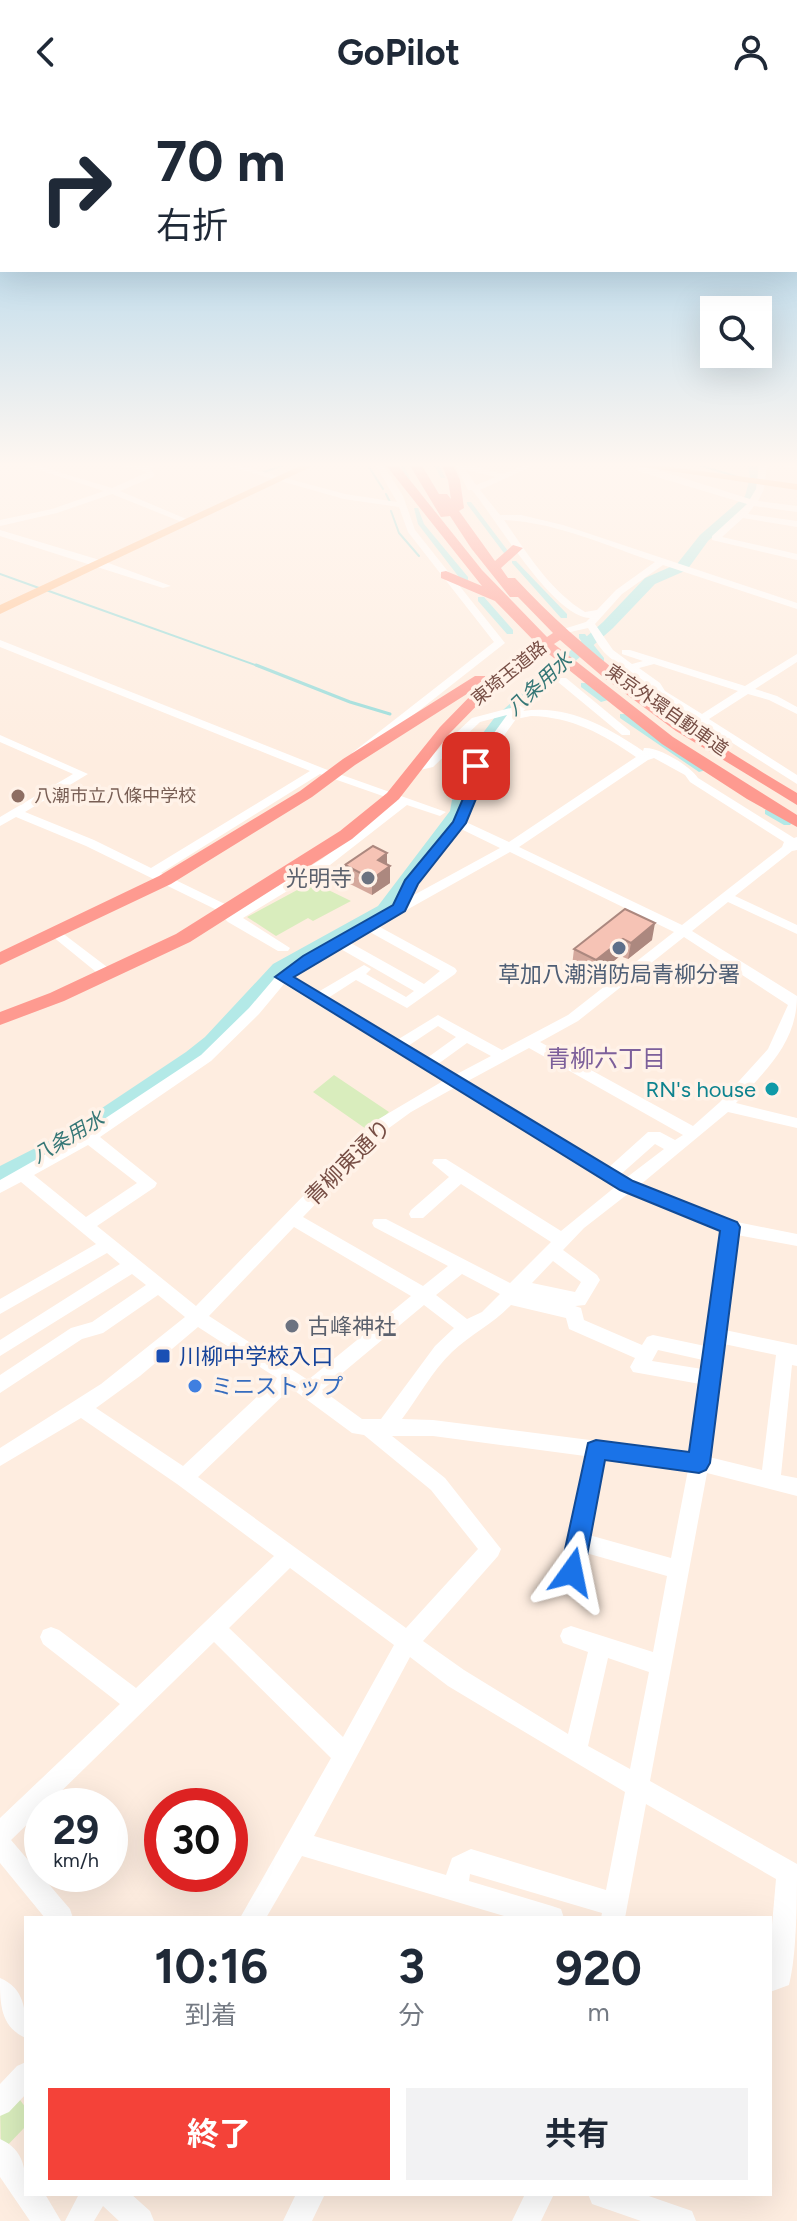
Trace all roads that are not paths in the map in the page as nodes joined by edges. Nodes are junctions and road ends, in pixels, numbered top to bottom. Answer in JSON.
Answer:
{"nodes":[{"id":1,"x":99,"y":563,"type":"joint"},
{"id":2,"x":437,"y":563,"type":"edge"},
{"id":3,"x":471,"y":563,"type":"edge"},
{"id":4,"x":476,"y":563,"type":"edge"},
{"id":5,"x":489,"y":563,"type":"edge"},
{"id":6,"x":500,"y":563,"type":"edge"},
{"id":7,"x":531,"y":563,"type":"edge"},
{"id":8,"x":660,"y":563,"type":"edge"},
{"id":9,"x":663,"y":563,"type":"edge"},
{"id":10,"x":498,"y":565,"type":"joint"},
{"id":11,"x":446,"y":575,"type":"junction"},
{"id":12,"x":166,"y":586,"type":"dead end"},
{"id":13,"x":503,"y":602,"type":"junction"},
{"id":14,"x":797,"y":606,"type":"edge"},
{"id":15,"x":0,"y":610,"type":"edge"},
{"id":16,"x":602,"y":612,"type":"junction"},
{"id":17,"x":590,"y":624,"type":"junction"},
{"id":18,"x":561,"y":633,"type":"junction"},
{"id":19,"x":540,"y":638,"type":"junction"},
{"id":20,"x":0,"y":643,"type":"edge"},
{"id":21,"x":626,"y":652,"type":"dead end"},
{"id":22,"x":797,"y":657,"type":"edge"},
{"id":23,"x":654,"y":661,"type":"junction"},
{"id":24,"x":628,"y":668,"type":"junction"},
{"id":25,"x":503,"y":673,"type":"junction"},
{"id":26,"x":578,"y":673,"type":"junction"},
{"id":27,"x":612,"y":677,"type":"junction"},
{"id":28,"x":562,"y":680,"type":"dead end"},
{"id":29,"x":747,"y":691,"type":"junction"},
{"id":30,"x":661,"y":693,"type":"junction"},
{"id":31,"x":618,"y":704,"type":"junction"},
{"id":32,"x":797,"y":711,"type":"edge"},
{"id":33,"x":573,"y":718,"type":"junction"},
{"id":34,"x":702,"y":719,"type":"junction"},
{"id":35,"x":611,"y":721,"type":"junction"},
{"id":36,"x":0,"y":738,"type":"edge"},
{"id":37,"x":734,"y":741,"type":"junction"},
{"id":38,"x":649,"y":756,"type":"junction"},
{"id":39,"x":349,"y":762,"type":"junction"},
{"id":40,"x":735,"y":762,"type":"junction"},
{"id":41,"x":416,"y":768,"type":"junction"},
{"id":42,"x":325,"y":773,"type":"junction"},
{"id":43,"x":689,"y":773,"type":"junction"},
{"id":44,"x":797,"y":780,"type":"edge"},
{"id":45,"x":734,"y":784,"type":"junction"},
{"id":46,"x":400,"y":798,"type":"junction"},
{"id":47,"x":797,"y":803,"type":"edge"},
{"id":48,"x":440,"y":812,"type":"dead end"},
{"id":49,"x":16,"y":813,"type":"junction"},
{"id":50,"x":797,"y":819,"type":"edge"},
{"id":51,"x":0,"y":822,"type":"edge"},
{"id":52,"x":459,"y":823,"type":"junction"},
{"id":53,"x":794,"y":845,"type":"edge"},
{"id":54,"x":509,"y":848,"type":"junction"},
{"id":55,"x":158,"y":877,"type":"junction"},
{"id":56,"x":727,"y":897,"type":"junction"},
{"id":57,"x":400,"y":908,"type":"junction"},
{"id":58,"x":227,"y":913,"type":"junction"},
{"id":59,"x":368,"y":926,"type":"junction"},
{"id":60,"x":797,"y":930,"type":"edge"},
{"id":61,"x":683,"y":931,"type":"junction"},
{"id":62,"x":57,"y":933,"type":"junction"},
{"id":63,"x":339,"y":942,"type":"junction"},
{"id":64,"x":283,"y":948,"type":"dead end"},
{"id":65,"x":0,"y":959,"type":"edge"},
{"id":66,"x":375,"y":962,"type":"junction"},
{"id":67,"x":106,"y":973,"type":"junction"},
{"id":68,"x":356,"y":974,"type":"junction"},
{"id":69,"x":283,"y":977,"type":"junction"},
{"id":70,"x":424,"y":990,"type":"junction"},
{"id":71,"x":318,"y":998,"type":"junction"},
{"id":72,"x":796,"y":1002,"type":"edge"},
{"id":73,"x":0,"y":1019,"type":"edge"},
{"id":74,"x":467,"y":1036,"type":"junction"},
{"id":75,"x":529,"y":1042,"type":"junction"},
{"id":76,"x":398,"y":1046,"type":"junction"},
{"id":77,"x":502,"y":1056,"type":"junction"},
{"id":78,"x":428,"y":1064,"type":"junction"},
{"id":79,"x":457,"y":1081,"type":"junction"},
{"id":80,"x":725,"y":1106,"type":"junction"},
{"id":81,"x":797,"y":1123,"type":"edge"},
{"id":82,"x":694,"y":1134,"type":"junction"},
{"id":83,"x":89,"y":1137,"type":"junction"},
{"id":84,"x":676,"y":1148,"type":"junction"},
{"id":85,"x":440,"y":1163,"type":"dead end"},
{"id":86,"x":610,"y":1175,"type":"junction"},
{"id":87,"x":24,"y":1176,"type":"junction"},
{"id":88,"x":458,"y":1178,"type":"junction"},
{"id":89,"x":626,"y":1186,"type":"junction"},
{"id":90,"x":0,"y":1187,"type":"edge"},
{"id":91,"x":417,"y":1214,"type":"dead end"},
{"id":92,"x":293,"y":1219,"type":"junction"},
{"id":93,"x":380,"y":1223,"type":"dead end"},
{"id":94,"x":86,"y":1225,"type":"junction"},
{"id":95,"x":730,"y":1227,"type":"junction"},
{"id":96,"x":797,"y":1240,"type":"edge"},
{"id":97,"x":110,"y":1244,"type":"junction"},
{"id":98,"x":556,"y":1245,"type":"junction"},
{"id":99,"x":134,"y":1264,"type":"junction"},
{"id":100,"x":462,"y":1265,"type":"junction"},
{"id":101,"x":160,"y":1285,"type":"junction"},
{"id":102,"x":513,"y":1292,"type":"junction"},
{"id":103,"x":424,"y":1296,"type":"junction"},
{"id":104,"x":0,"y":1307,"type":"edge"},
{"id":105,"x":197,"y":1317,"type":"junction"},
{"id":106,"x":466,"y":1328,"type":"junction"},
{"id":107,"x":716,"y":1335,"type":"junction"},
{"id":108,"x":0,"y":1349,"type":"edge"},
{"id":109,"x":797,"y":1352,"type":"edge"},
{"id":110,"x":646,"y":1355,"type":"junction"},
{"id":111,"x":714,"y":1355,"type":"junction"},
{"id":112,"x":797,"y":1359,"type":"edge"},
{"id":113,"x":290,"y":1377,"type":"junction"},
{"id":114,"x":710,"y":1378,"type":"junction"},
{"id":115,"x":0,"y":1385,"type":"edge"},
{"id":116,"x":309,"y":1390,"type":"junction"},
{"id":117,"x":81,"y":1408,"type":"junction"},
{"id":118,"x":377,"y":1428,"type":"junction"},
{"id":119,"x":596,"y":1449,"type":"junction"},
{"id":120,"x":0,"y":1458,"type":"edge"},
{"id":121,"x":699,"y":1463,"type":"junction"},
{"id":122,"x":184,"y":1478,"type":"junction"},
{"id":123,"x":771,"y":1480,"type":"junction"},
{"id":124,"x":797,"y":1487,"type":"edge"},
{"id":125,"x":578,"y":1541,"type":"junction"},
{"id":126,"x":289,"y":1556,"type":"junction"},
{"id":127,"x":679,"y":1570,"type":"junction"},
{"id":128,"x":572,"y":1572,"type":"dead end"},
{"id":129,"x":215,"y":1628,"type":"junction"},
{"id":130,"x":571,"y":1636,"type":"dead end"},
{"id":131,"x":51,"y":1637,"type":"dead end"},
{"id":132,"x":406,"y":1644,"type":"junction"},
{"id":133,"x":600,"y":1645,"type":"junction"},
{"id":134,"x":661,"y":1665,"type":"junction"},
{"id":135,"x":137,"y":1703,"type":"junction"},
{"id":136,"x":575,"y":1751,"type":"junction"},
{"id":137,"x":346,"y":1756,"type":"junction"},
{"id":138,"x":637,"y":1786,"type":"junction"},
{"id":139,"x":0,"y":1834,"type":"edge"},
{"id":140,"x":297,"y":1843,"type":"junction"},
{"id":141,"x":0,"y":1845,"type":"edge"},
{"id":142,"x":793,"y":1875,"type":"edge"},
{"id":143,"x":455,"y":1889,"type":"junction"},
{"id":144,"x":614,"y":1912,"type":"edge"},
{"id":145,"x":59,"y":1916,"type":"edge"},
{"id":146,"x":253,"y":1916,"type":"edge"},
{"id":147,"x":545,"y":1916,"type":"edge"},
{"id":148,"x":772,"y":1978,"type":"edge"},
{"id":149,"x":0,"y":1991,"type":"edge"},
{"id":150,"x":24,"y":2022,"type":"edge"},
{"id":151,"x":24,"y":2077,"type":"edge"},
{"id":152,"x":0,"y":2103,"type":"edge"},
{"id":153,"x":0,"y":2153,"type":"edge"},
{"id":154,"x":24,"y":2188,"type":"edge"},
{"id":155,"x":30,"y":2196,"type":"edge"},
{"id":156,"x":93,"y":2196,"type":"edge"},
{"id":157,"x":112,"y":2196,"type":"edge"},
{"id":158,"x":310,"y":2196,"type":"edge"},
{"id":159,"x":539,"y":2196,"type":"edge"},
{"id":160,"x":608,"y":2196,"type":"edge"},
{"id":161,"x":47,"y":2221,"type":"edge"},
{"id":162,"x":79,"y":2221,"type":"edge"},
{"id":163,"x":140,"y":2221,"type":"edge"},
{"id":164,"x":297,"y":2221,"type":"edge"},
{"id":165,"x":526,"y":2221,"type":"edge"},
{"id":166,"x":682,"y":2221,"type":"edge"}],
"edges":[{"from":1,"to":12,"type":"street"},
{"from":1,"to":15,"type":"main road"},
{"from":2,"to":11,"type":"street"},
{"from":3,"to":13,"type":"highway"},
{"from":4,"to":50,"type":"highway","name":"東京外環自動車道"},
{"from":5,"to":47,"type":"highway","name":"東京外環自動車道"},
{"from":6,"to":10,"type":"highway"},
{"from":7,"to":16,"type":"street"},
{"from":8,"to":16,"type":"street"},
{"from":9,"to":14,"type":"street"},
{"from":10,"to":18,"type":"highway"},
{"from":11,"to":13,"type":"highway"},
{"from":11,"to":39,"type":"street"},
{"from":13,"to":19,"type":"highway"},
{"from":16,"to":17,"type":"street"},
{"from":17,"to":18,"type":"street"},
{"from":17,"to":24,"type":"street"},
{"from":18,"to":19,"type":"highway","name":"東埼玉道路"},
{"from":18,"to":27,"type":"highway"},
{"from":19,"to":25,"type":"highway","name":"東埼玉道路"},
{"from":19,"to":26,"type":"highway"},
{"from":19,"to":39,"type":"highway","name":"東埼玉道路"},
{"from":20,"to":42,"type":"street"},
{"from":21,"to":23,"type":"street"},
{"from":22,"to":29,"type":"street"},
{"from":23,"to":24,"type":"street"},
{"from":23,"to":29,"type":"street"},
{"from":24,"to":30,"type":"street"},
{"from":25,"to":26,"type":"highway"},
{"from":25,"to":41,"type":"highway","name":"東埼玉道路"},
{"from":26,"to":31,"type":"highway"},
{"from":27,"to":30,"type":"highway"},
{"from":27,"to":40,"type":"highway"},
{"from":28,"to":35,"type":"street"},
{"from":29,"to":32,"type":"street"},
{"from":29,"to":34,"type":"street"},
{"from":30,"to":34,"type":"street"},
{"from":31,"to":35,"type":"highway"},
{"from":31,"to":45,"type":"highway"},
{"from":33,"to":38,"type":"street"},
{"from":33,"to":41,"type":"street"},
{"from":33,"to":52,"type":"street"},
{"from":34,"to":37,"type":"street"},
{"from":35,"to":38,"type":"street"},
{"from":36,"to":49,"type":"street"},
{"from":37,"to":40,"type":"highway"},
{"from":37,"to":44,"type":"street"},
{"from":38,"to":43,"type":"street"},
{"from":38,"to":54,"type":"street"},
{"from":39,"to":42,"type":"highway","name":"東埼玉道路"},
{"from":40,"to":47,"type":"highway"},
{"from":41,"to":46,"type":"highway","name":"東埼玉道路"},
{"from":42,"to":46,"type":"street"},
{"from":42,"to":55,"type":"highway","name":"東埼玉道路"},
{"from":43,"to":45,"type":"highway"},
{"from":43,"to":53,"type":"street"},
{"from":45,"to":50,"type":"highway"},
{"from":46,"to":48,"type":"street"},
{"from":46,"to":58,"type":"highway","name":"東埼玉道路"},
{"from":49,"to":51,"type":"street"},
{"from":49,"to":55,"type":"street"},
{"from":52,"to":54,"type":"street"},
{"from":52,"to":57,"type":"street"},
{"from":53,"to":56,"type":"street","name":"青柳東通り"},
{"from":54,"to":57,"type":"street"},
{"from":54,"to":61,"type":"street"},
{"from":55,"to":58,"type":"street"},
{"from":55,"to":62,"type":"highway","name":"東埼玉道路"},
{"from":56,"to":60,"type":"street"},
{"from":56,"to":61,"type":"street","name":"青柳東通り"},
{"from":57,"to":59,"type":"street"},
{"from":58,"to":64,"type":"street"},
{"from":58,"to":67,"type":"highway","name":"東埼玉道路"},
{"from":59,"to":63,"type":"street"},
{"from":59,"to":70,"type":"street"},
{"from":61,"to":72,"type":"street"},
{"from":61,"to":75,"type":"street","name":"青柳東通り"},
{"from":62,"to":65,"type":"highway","name":"東埼玉道路"},
{"from":62,"to":67,"type":"street"},
{"from":63,"to":66,"type":"street"},
{"from":63,"to":69,"type":"street"},
{"from":66,"to":68,"type":"street"},
{"from":66,"to":70,"type":"street"},
{"from":67,"to":73,"type":"highway","name":"東埼玉道路"},
{"from":68,"to":70,"type":"street"},
{"from":68,"to":71,"type":"street"},
{"from":69,"to":71,"type":"street"},
{"from":69,"to":83,"type":"street"},
{"from":71,"to":76,"type":"street"},
{"from":72,"to":80,"type":"street"},
{"from":74,"to":76,"type":"street"},
{"from":74,"to":77,"type":"street"},
{"from":74,"to":78,"type":"street"},
{"from":75,"to":77,"type":"street","name":"青柳東通り"},
{"from":75,"to":82,"type":"street"},
{"from":76,"to":78,"type":"street"},
{"from":77,"to":79,"type":"street","name":"青柳東通り"},
{"from":78,"to":79,"type":"street"},
{"from":79,"to":86,"type":"street"},
{"from":79,"to":92,"type":"street","name":"青柳東通り"},
{"from":80,"to":81,"type":"street"},
{"from":80,"to":82,"type":"street"},
{"from":82,"to":84,"type":"street"},
{"from":83,"to":87,"type":"street"},
{"from":83,"to":94,"type":"street"},
{"from":84,"to":86,"type":"street"},
{"from":84,"to":89,"type":"street"},
{"from":85,"to":88,"type":"street"},
{"from":86,"to":89,"type":"street"},
{"from":87,"to":90,"type":"street"},
{"from":87,"to":94,"type":"street"},
{"from":88,"to":91,"type":"street"},
{"from":88,"to":98,"type":"street"},
{"from":89,"to":95,"type":"street"},
{"from":89,"to":98,"type":"street"},
{"from":92,"to":103,"type":"street"},
{"from":92,"to":105,"type":"street","name":"青柳東通り"},
{"from":93,"to":100,"type":"street"},
{"from":94,"to":97,"type":"street"},
{"from":95,"to":96,"type":"street"},
{"from":95,"to":107,"type":"street"},
{"from":97,"to":99,"type":"street"},
{"from":97,"to":104,"type":"street"},
{"from":98,"to":102,"type":"street"},
{"from":98,"to":102,"type":"street"},
{"from":99,"to":101,"type":"street"},
{"from":99,"to":108,"type":"street"},
{"from":100,"to":102,"type":"street"},
{"from":100,"to":103,"type":"street"},
{"from":101,"to":105,"type":"street"},
{"from":101,"to":115,"type":"street"},
{"from":102,"to":106,"type":"street"},
{"from":102,"to":110,"type":"street"},
{"from":103,"to":106,"type":"street"},
{"from":103,"to":116,"type":"street"},
{"from":105,"to":113,"type":"street"},
{"from":105,"to":117,"type":"street","name":"青柳東通り"},
{"from":106,"to":118,"type":"street"},
{"from":107,"to":109,"type":"street"},
{"from":107,"to":111,"type":"street"},
{"from":110,"to":111,"type":"street"},
{"from":110,"to":114,"type":"street"},
{"from":111,"to":114,"type":"street"},
{"from":112,"to":123,"type":"street"},
{"from":113,"to":116,"type":"street"},
{"from":113,"to":122,"type":"street"},
{"from":114,"to":121,"type":"street"},
{"from":116,"to":118,"type":"street"},
{"from":117,"to":120,"type":"street","name":"青柳東通り"},
{"from":117,"to":122,"type":"street"},
{"from":118,"to":119,"type":"street"},
{"from":118,"to":132,"type":"street"},
{"from":119,"to":121,"type":"street"},
{"from":119,"to":125,"type":"street"},
{"from":121,"to":123,"type":"street"},
{"from":121,"to":127,"type":"street"},
{"from":122,"to":126,"type":"street"},
{"from":123,"to":124,"type":"street"},
{"from":125,"to":127,"type":"street"},
{"from":125,"to":128,"type":"street"},
{"from":126,"to":129,"type":"street"},
{"from":126,"to":132,"type":"street"},
{"from":127,"to":134,"type":"street"},
{"from":129,"to":135,"type":"street"},
{"from":129,"to":137,"type":"street"},
{"from":130,"to":133,"type":"street"},
{"from":131,"to":135,"type":"street"},
{"from":132,"to":136,"type":"street"},
{"from":132,"to":137,"type":"street"},
{"from":133,"to":134,"type":"street"},
{"from":133,"to":136,"type":"street"},
{"from":134,"to":138,"type":"street"},
{"from":135,"to":139,"type":"street"},
{"from":136,"to":138,"type":"street"},
{"from":137,"to":140,"type":"street"},
{"from":138,"to":142,"type":"street"},
{"from":138,"to":144,"type":"street"},
{"from":140,"to":143,"type":"street"},
{"from":140,"to":146,"type":"street"},
{"from":141,"to":145,"type":"street"},
{"from":142,"to":148,"type":"street"},
{"from":143,"to":144,"type":"street"},
{"from":143,"to":147,"type":"street"},
{"from":149,"to":150,"type":"street"},
{"from":151,"to":152,"type":"street"},
{"from":153,"to":154,"type":"street"},
{"from":155,"to":161,"type":"street"},
{"from":156,"to":162,"type":"street"},
{"from":157,"to":163,"type":"street"},
{"from":158,"to":164,"type":"street"},
{"from":159,"to":165,"type":"street"},
{"from":160,"to":166,"type":"street"}]}
